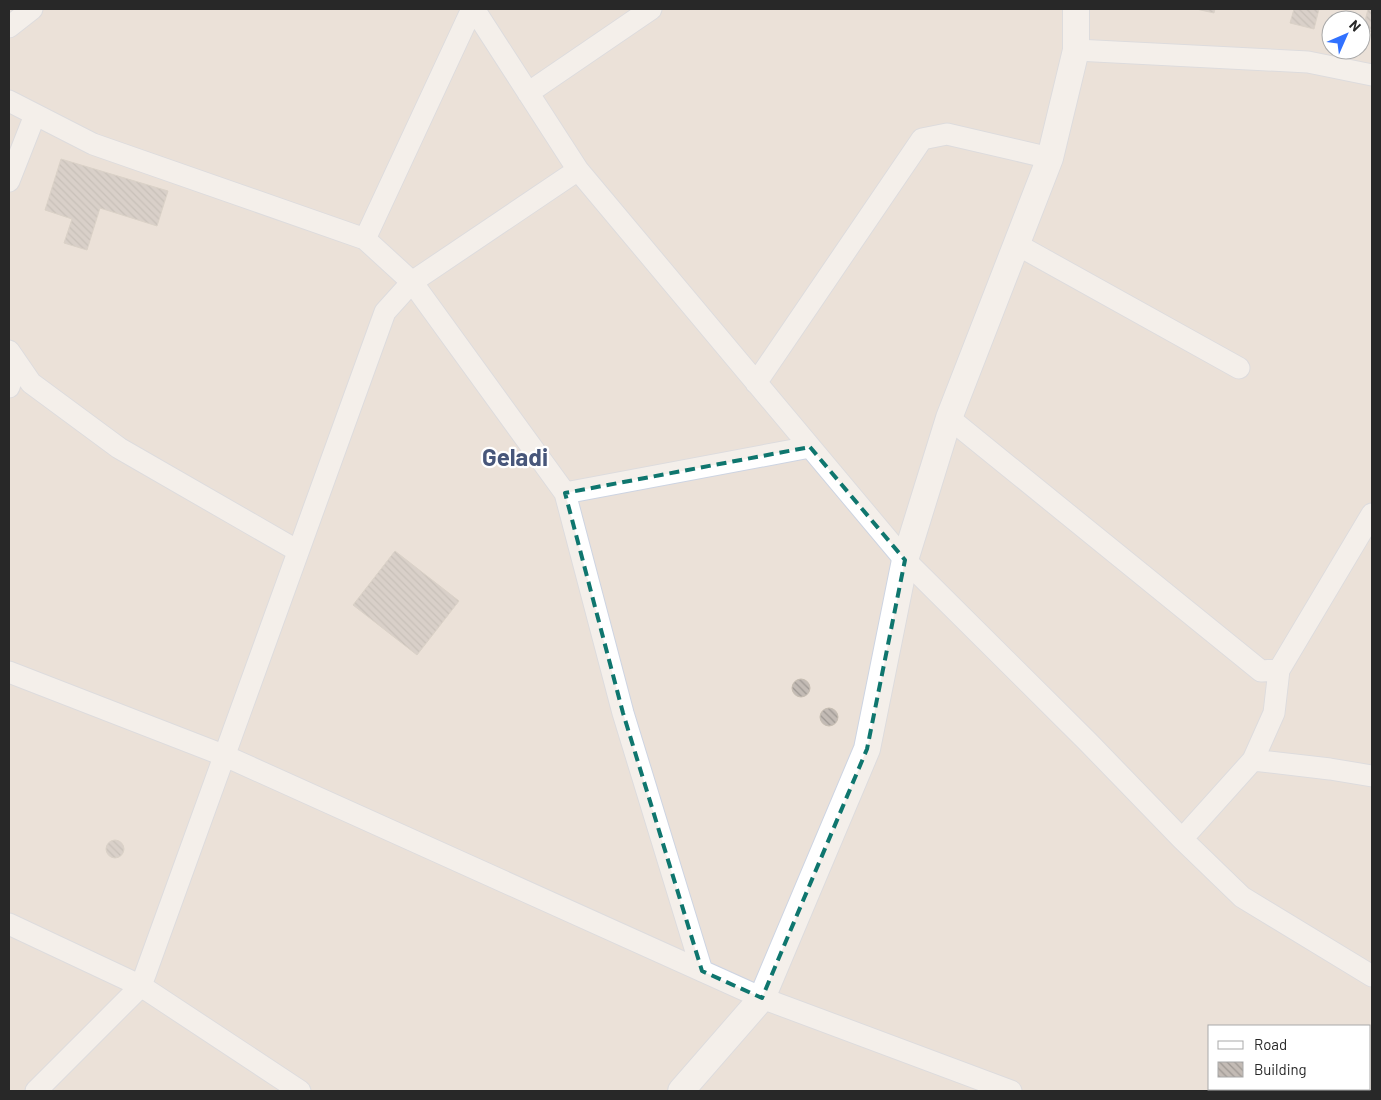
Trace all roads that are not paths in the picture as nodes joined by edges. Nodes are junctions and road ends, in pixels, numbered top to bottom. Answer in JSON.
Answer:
{"nodes":[{"id":1,"x":32,"y":9,"type":"edge"},
{"id":2,"x":473,"y":9,"type":"edge"},
{"id":3,"x":650,"y":9,"type":"edge"},
{"id":4,"x":1076,"y":9,"type":"edge"},
{"id":5,"x":9,"y":27,"type":"edge"},
{"id":6,"x":1076,"y":50,"type":"junction"},
{"id":7,"x":1372,"y":75,"type":"edge"},
{"id":8,"x":528,"y":93,"type":"junction"},
{"id":9,"x":9,"y":101,"type":"edge"},
{"id":10,"x":35,"y":115,"type":"junction"},
{"id":11,"x":1050,"y":158,"type":"junction"},
{"id":12,"x":578,"y":170,"type":"junction"},
{"id":13,"x":9,"y":181,"type":"edge"},
{"id":14,"x":365,"y":239,"type":"junction"},
{"id":15,"x":1016,"y":244,"type":"junction"},
{"id":16,"x":412,"y":282,"type":"junction"},
{"id":17,"x":13,"y":357,"type":"edge"},
{"id":18,"x":1239,"y":368,"type":"dead end"},
{"id":19,"x":756,"y":383,"type":"junction"},
{"id":20,"x":9,"y":387,"type":"edge"},
{"id":21,"x":949,"y":418,"type":"junction"},
{"id":22,"x":810,"y":447,"type":"junction"},
{"id":23,"x":564,"y":493,"type":"junction"},
{"id":24,"x":1372,"y":514,"type":"edge"},
{"id":25,"x":298,"y":551,"type":"junction"},
{"id":26,"x":904,"y":560,"type":"junction"},
{"id":27,"x":1278,"y":670,"type":"junction"},
{"id":28,"x":9,"y":672,"type":"edge"},
{"id":29,"x":223,"y":755,"type":"junction"},
{"id":30,"x":1253,"y":760,"type":"junction"},
{"id":31,"x":1372,"y":776,"type":"edge"},
{"id":32,"x":1182,"y":839,"type":"junction"},
{"id":33,"x":9,"y":924,"type":"edge"},
{"id":34,"x":702,"y":971,"type":"junction"},
{"id":35,"x":1372,"y":976,"type":"edge"},
{"id":36,"x":141,"y":986,"type":"junction"},
{"id":37,"x":762,"y":998,"type":"junction"},
{"id":38,"x":36,"y":1091,"type":"edge"},
{"id":39,"x":300,"y":1091,"type":"edge"},
{"id":40,"x":681,"y":1091,"type":"edge"},
{"id":41,"x":1011,"y":1091,"type":"edge"}],
"edges":[{"from":1,"to":5,"type":"street"},
{"from":2,"to":8,"type":"street"},
{"from":2,"to":14,"type":"street"},
{"from":3,"to":8,"type":"street"},
{"from":4,"to":6,"type":"street"},
{"from":6,"to":7,"type":"street"},
{"from":6,"to":11,"type":"street"},
{"from":8,"to":12,"type":"street"},
{"from":9,"to":10,"type":"street"},
{"from":10,"to":13,"type":"street"},
{"from":10,"to":14,"type":"street"},
{"from":11,"to":15,"type":"street"},
{"from":11,"to":19,"type":"street"},
{"from":12,"to":16,"type":"street"},
{"from":12,"to":19,"type":"street"},
{"from":14,"to":16,"type":"street"},
{"from":15,"to":18,"type":"street"},
{"from":15,"to":21,"type":"street"},
{"from":16,"to":23,"type":"street"},
{"from":16,"to":25,"type":"street"},
{"from":17,"to":20,"type":"street"},
{"from":17,"to":25,"type":"street"},
{"from":19,"to":22,"type":"street"},
{"from":21,"to":26,"type":"street"},
{"from":21,"to":27,"type":"street"},
{"from":22,"to":23,"type":"street"},
{"from":22,"to":26,"type":"street"},
{"from":23,"to":34,"type":"street"},
{"from":24,"to":27,"type":"street"},
{"from":25,"to":29,"type":"street"},
{"from":26,"to":32,"type":"street"},
{"from":26,"to":37,"type":"street"},
{"from":27,"to":30,"type":"street"},
{"from":28,"to":29,"type":"street"},
{"from":29,"to":34,"type":"street"},
{"from":29,"to":36,"type":"street"},
{"from":30,"to":31,"type":"street"},
{"from":30,"to":32,"type":"street"},
{"from":32,"to":35,"type":"street"},
{"from":33,"to":36,"type":"street"},
{"from":34,"to":37,"type":"street"},
{"from":36,"to":38,"type":"street"},
{"from":36,"to":39,"type":"street"},
{"from":37,"to":40,"type":"street"},
{"from":37,"to":41,"type":"street"}]}
